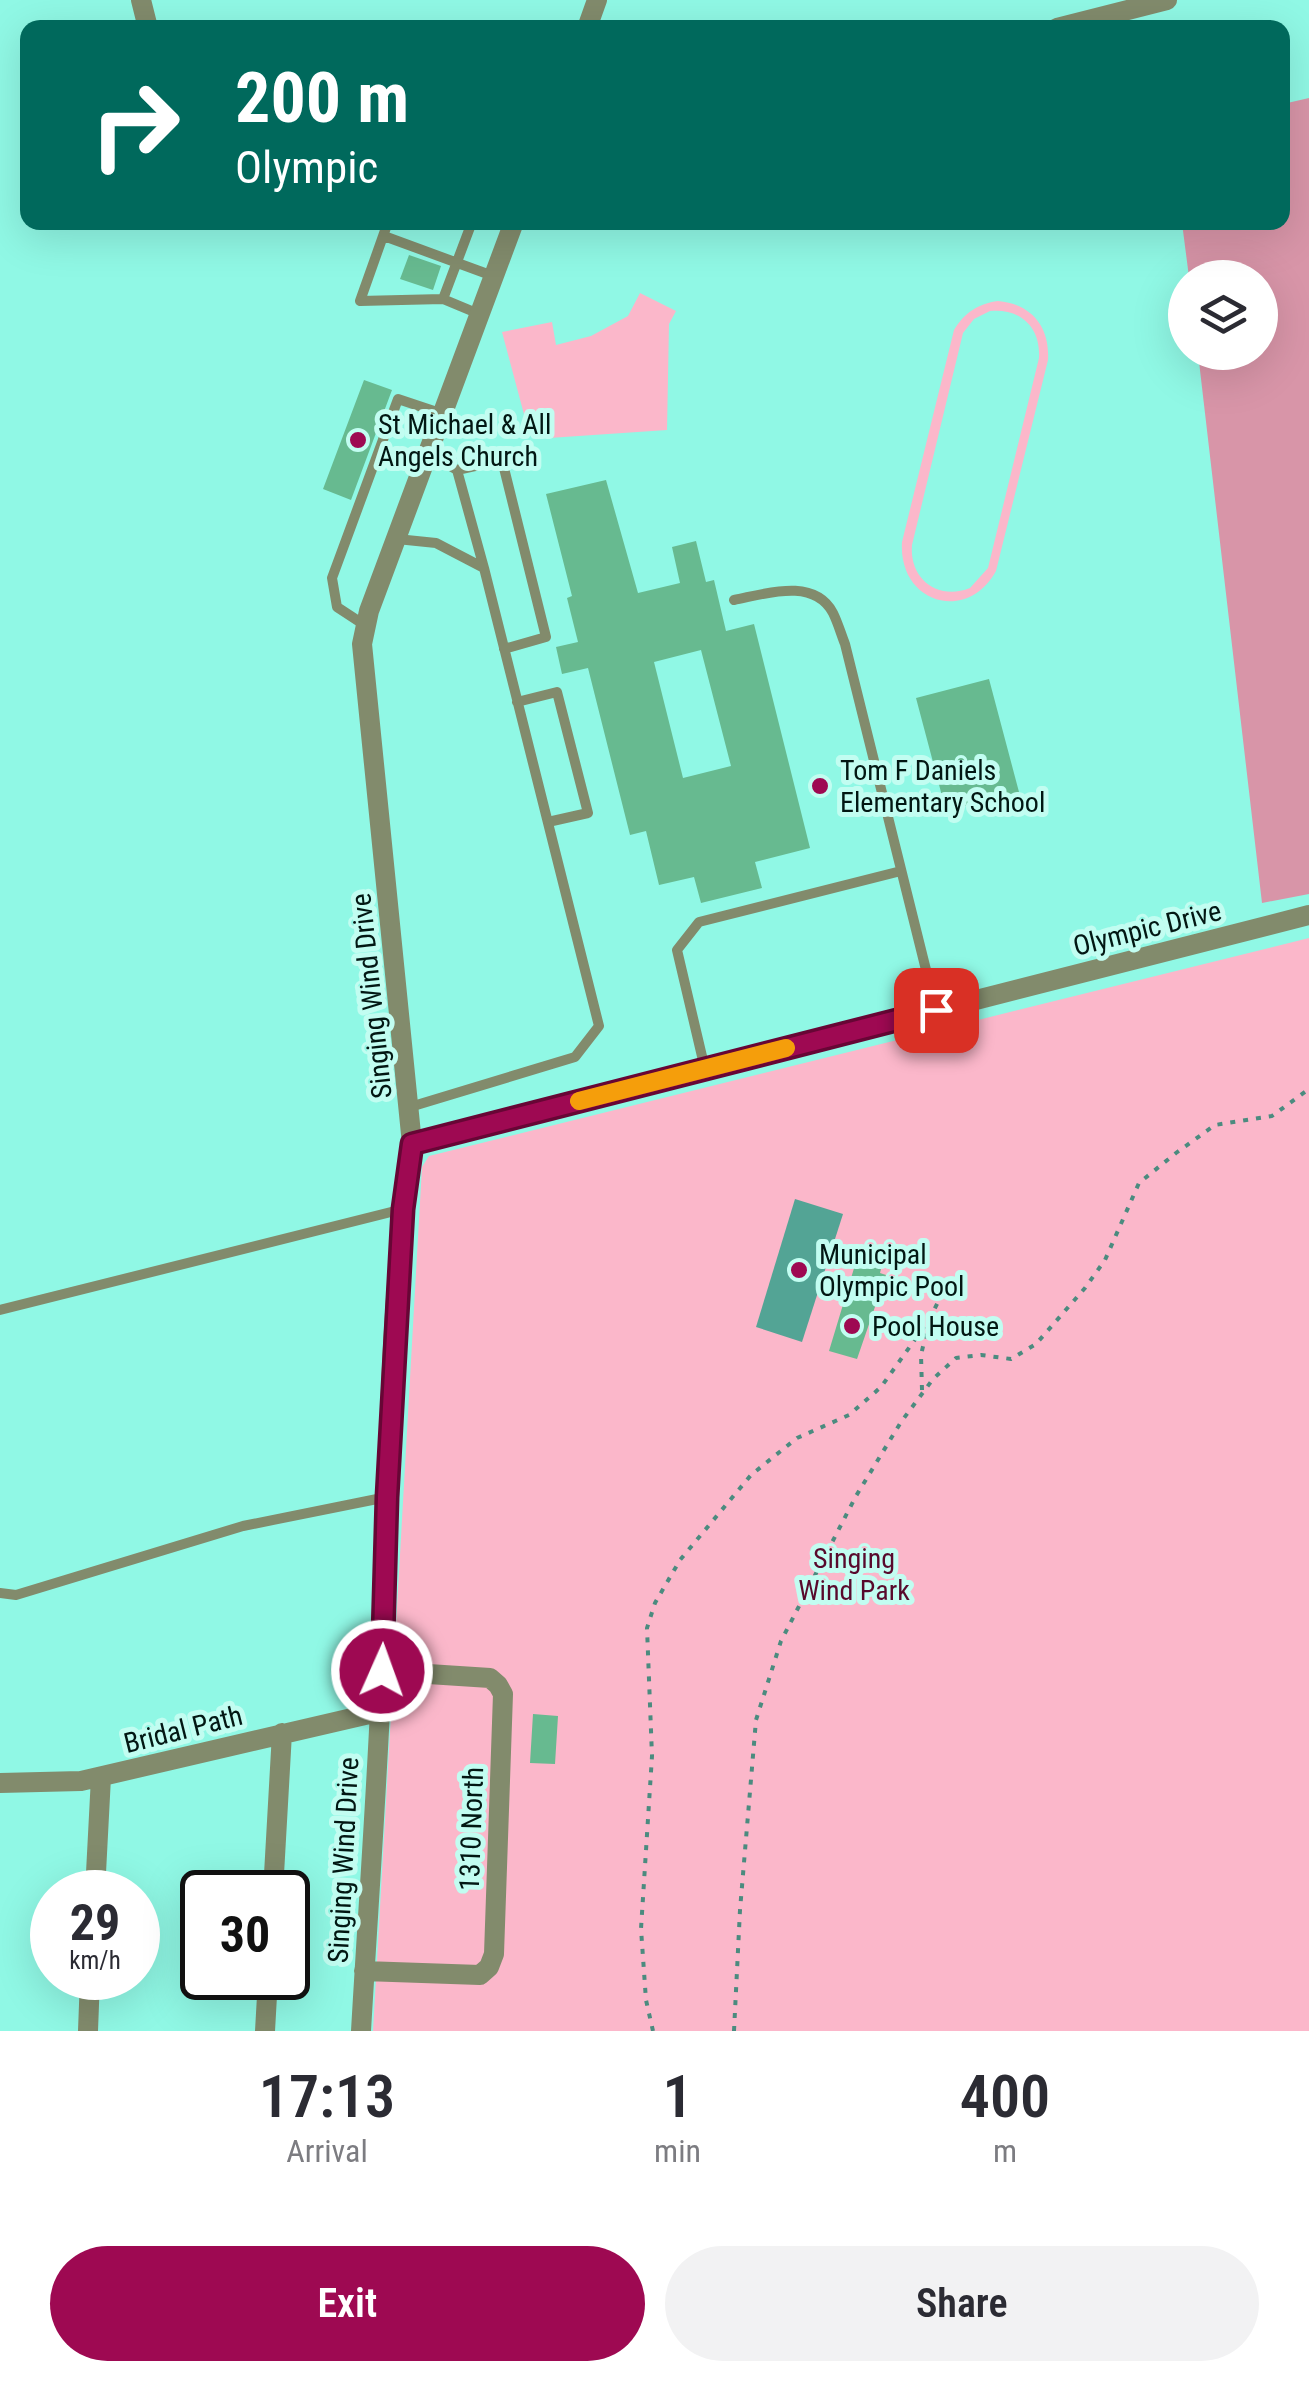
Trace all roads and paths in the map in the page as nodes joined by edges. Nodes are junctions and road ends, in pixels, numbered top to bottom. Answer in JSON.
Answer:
{"nodes":[{"id":1,"x":1167,"y":0,"type":"edge"},
{"id":2,"x":1088,"y":20,"type":"edge"},
{"id":3,"x":386,"y":230,"type":"edge"},
{"id":4,"x":469,"y":230,"type":"edge"},
{"id":5,"x":511,"y":230,"type":"edge"},
{"id":6,"x":384,"y":236,"type":"junction"},
{"id":7,"x":456,"y":263,"type":"junction"},
{"id":8,"x":494,"y":277,"type":"junction"},
{"id":9,"x":443,"y":299,"type":"junction"},
{"id":10,"x":480,"y":315,"type":"junction"},
{"id":11,"x":444,"y":414,"type":"junction"},
{"id":12,"x":428,"y":454,"type":"junction"},
{"id":13,"x":457,"y":470,"type":"junction"},
{"id":14,"x":397,"y":539,"type":"junction"},
{"id":15,"x":484,"y":568,"type":"junction"},
{"id":16,"x":734,"y":600,"type":"dead end"},
{"id":17,"x":366,"y":626,"type":"junction"},
{"id":18,"x":504,"y":649,"type":"junction"},
{"id":19,"x":517,"y":702,"type":"junction"},
{"id":20,"x":548,"y":822,"type":"junction"},
{"id":21,"x":901,"y":871,"type":"junction"},
{"id":22,"x":1309,"y":915,"type":"edge"},
{"id":23,"x":936,"y":1010,"type":"junction"},
{"id":24,"x":705,"y":1069,"type":"junction"},
{"id":25,"x":1309,"y":1089,"type":"edge"},
{"id":26,"x":410,"y":1106,"type":"junction"},
{"id":27,"x":412,"y":1144,"type":"junction"},
{"id":28,"x":403,"y":1209,"type":"junction"},
{"id":29,"x":947,"y":1284,"type":"dead end"},
{"id":30,"x":0,"y":1310,"type":"edge"},
{"id":31,"x":930,"y":1320,"type":"junction"},
{"id":32,"x":922,"y":1393,"type":"junction"},
{"id":33,"x":387,"y":1497,"type":"junction"},
{"id":34,"x":0,"y":1593,"type":"edge"},
{"id":35,"x":382,"y":1671,"type":"junction"},
{"id":36,"x":378,"y":1712,"type":"junction"},
{"id":37,"x":282,"y":1733,"type":"junction"},
{"id":38,"x":101,"y":1777,"type":"junction"},
{"id":39,"x":0,"y":1782,"type":"edge"},
{"id":40,"x":96,"y":1870,"type":"edge"},
{"id":41,"x":274,"y":1870,"type":"edge"},
{"id":42,"x":364,"y":1971,"type":"junction"},
{"id":43,"x":89,"y":2000,"type":"edge"},
{"id":44,"x":267,"y":2000,"type":"edge"},
{"id":45,"x":88,"y":2031,"type":"edge"},
{"id":46,"x":265,"y":2031,"type":"edge"},
{"id":47,"x":361,"y":2031,"type":"edge"},
{"id":48,"x":653,"y":2031,"type":"edge"},
{"id":49,"x":734,"y":2031,"type":"edge"}],
"edges":[{"from":1,"to":2,"type":"street"},
{"from":3,"to":6,"type":"lane"},
{"from":4,"to":7,"type":"lane"},
{"from":5,"to":8,"type":"street","name":"Singing Wind Drive"},
{"from":6,"to":7,"type":"lane"},
{"from":6,"to":9,"type":"lane"},
{"from":7,"to":8,"type":"lane"},
{"from":7,"to":9,"type":"lane"},
{"from":8,"to":10,"type":"street","name":"Singing Wind Drive"},
{"from":9,"to":10,"type":"lane"},
{"from":10,"to":11,"type":"street","name":"Singing Wind Drive"},
{"from":11,"to":12,"type":"street","name":"Singing Wind Drive"},
{"from":11,"to":17,"type":"lane"},
{"from":12,"to":13,"type":"lane"},
{"from":12,"to":14,"type":"street","name":"Singing Wind Drive"},
{"from":13,"to":15,"type":"lane"},
{"from":13,"to":18,"type":"lane"},
{"from":14,"to":15,"type":"lane"},
{"from":14,"to":17,"type":"street","name":"Singing Wind Drive"},
{"from":15,"to":18,"type":"lane"},
{"from":16,"to":21,"type":"lane"},
{"from":17,"to":26,"type":"street","name":"Singing Wind Drive"},
{"from":18,"to":19,"type":"lane"},
{"from":19,"to":20,"type":"lane"},
{"from":19,"to":20,"type":"lane"},
{"from":20,"to":26,"type":"lane"},
{"from":21,"to":23,"type":"lane"},
{"from":21,"to":24,"type":"lane"},
{"from":22,"to":23,"type":"street","name":"Olympic Drive"},
{"from":23,"to":24,"type":"street","name":"Olympic Drive"},
{"from":24,"to":27,"type":"street","name":"Olympic Drive"},
{"from":25,"to":32,"type":"path"},
{"from":26,"to":27,"type":"street","name":"Singing Wind Drive"},
{"from":27,"to":28,"type":"street","name":"Singing Wind Drive"},
{"from":28,"to":30,"type":"lane"},
{"from":28,"to":33,"type":"street","name":"Singing Wind Drive"},
{"from":29,"to":31,"type":"path"},
{"from":31,"to":32,"type":"path"},
{"from":31,"to":48,"type":"path"},
{"from":32,"to":49,"type":"path"},
{"from":33,"to":34,"type":"lane"},
{"from":33,"to":35,"type":"street","name":"Singing Wind Drive"},
{"from":35,"to":36,"type":"street","name":"Singing Wind Drive"},
{"from":35,"to":42,"type":"street","name":"1310 North"},
{"from":36,"to":37,"type":"street","name":"Bridal Path"},
{"from":36,"to":42,"type":"street","name":"Singing Wind Drive"},
{"from":37,"to":38,"type":"street","name":"Bridal Path"},
{"from":37,"to":41,"type":"street"},
{"from":38,"to":39,"type":"street","name":"Bridal Path"},
{"from":38,"to":40,"type":"street"},
{"from":42,"to":47,"type":"street","name":"Singing Wind Drive"},
{"from":43,"to":45,"type":"street"},
{"from":44,"to":46,"type":"street"}]}
